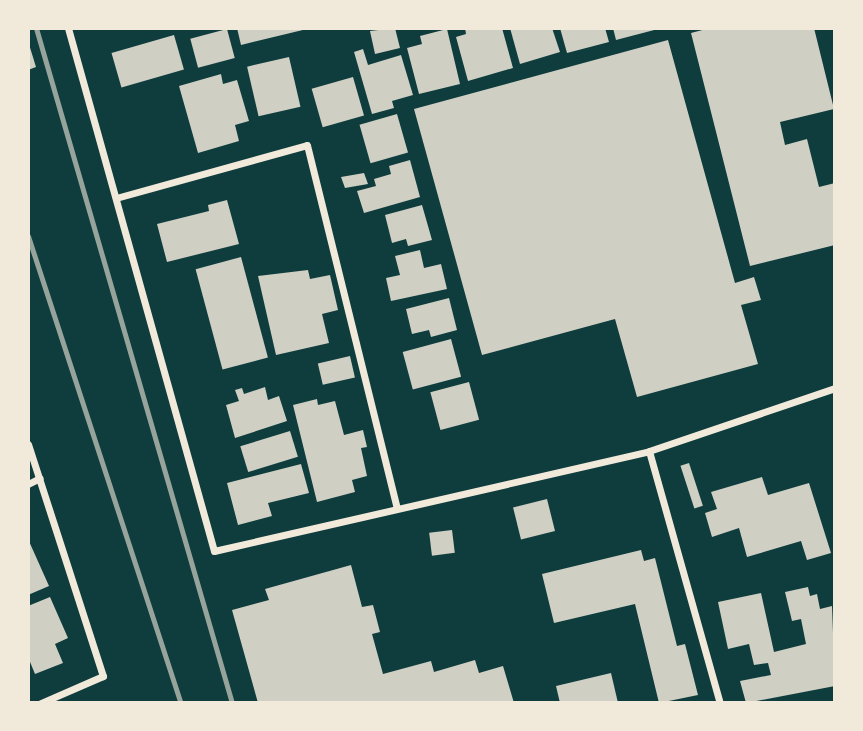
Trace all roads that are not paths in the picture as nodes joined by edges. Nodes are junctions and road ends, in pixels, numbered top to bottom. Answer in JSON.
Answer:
{"nodes":[{"id":1,"x":68,"y":28,"type":"edge"},
{"id":2,"x":116,"y":198,"type":"junction"},
{"id":3,"x":835,"y":388,"type":"edge"},
{"id":4,"x":28,"y":444,"type":"edge"},
{"id":5,"x":649,"y":451,"type":"junction"},
{"id":6,"x":40,"y":478,"type":"junction"},
{"id":7,"x":28,"y":484,"type":"edge"},
{"id":8,"x":397,"y":509,"type":"junction"},
{"id":9,"x":41,"y":703,"type":"edge"},
{"id":10,"x":720,"y":703,"type":"edge"}],
"edges":[{"from":1,"to":2,"type":"street"},
{"from":2,"to":8,"type":"street"},
{"from":2,"to":8,"type":"street"},
{"from":3,"to":5,"type":"street"},
{"from":4,"to":6,"type":"street"},
{"from":5,"to":8,"type":"street"},
{"from":5,"to":10,"type":"street"},
{"from":6,"to":7,"type":"street"},
{"from":6,"to":9,"type":"street"}]}
